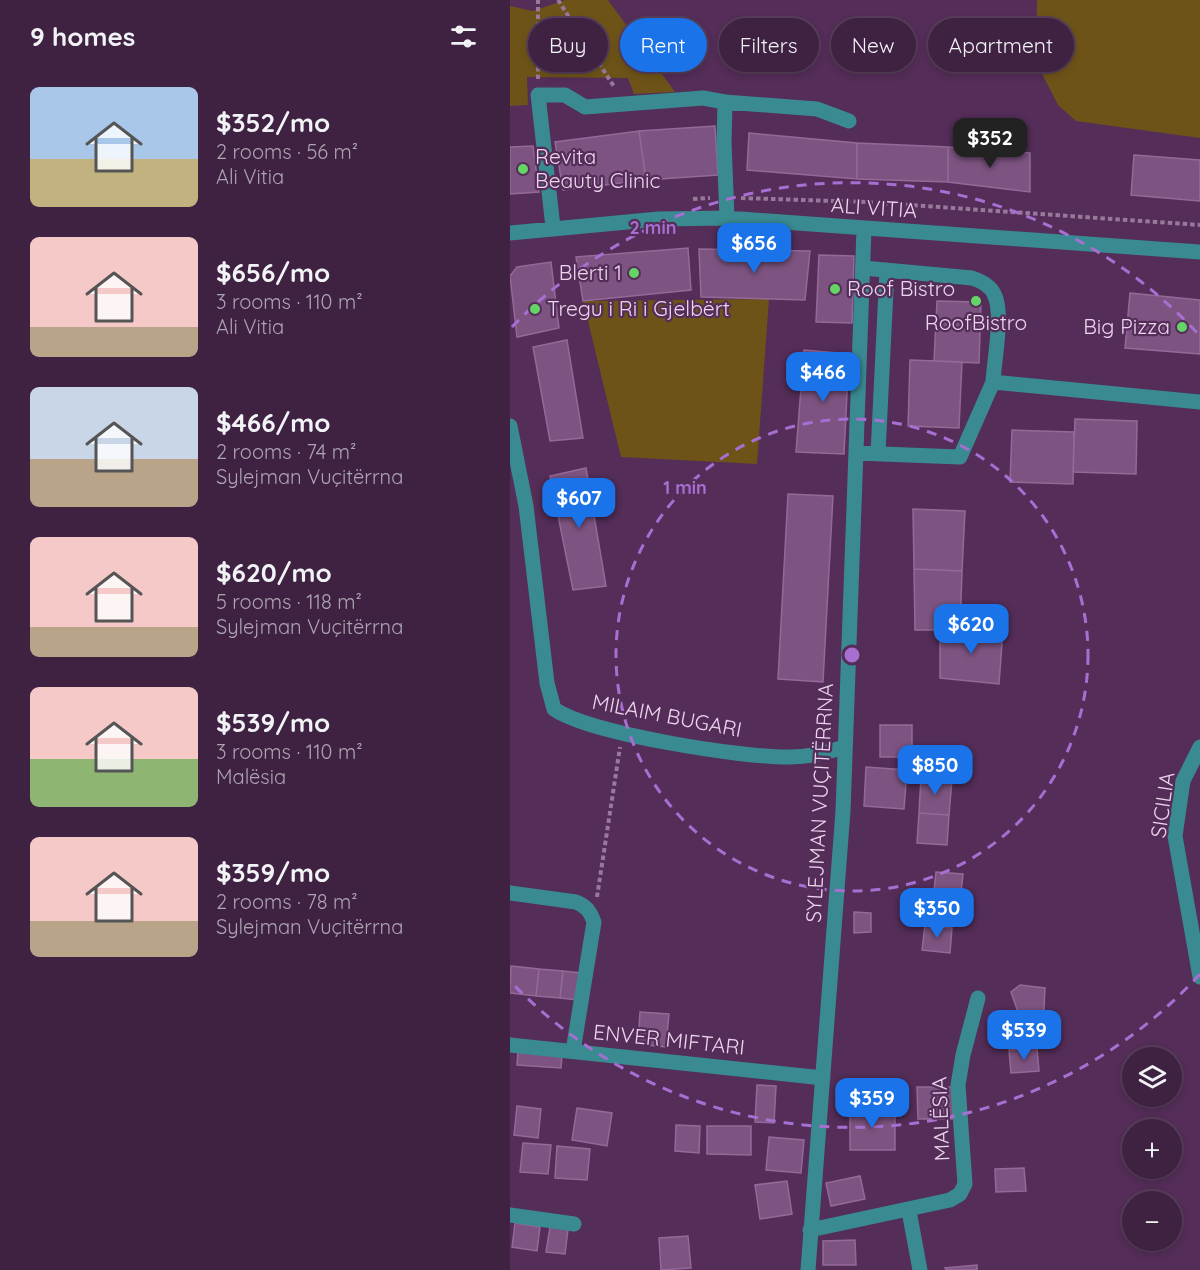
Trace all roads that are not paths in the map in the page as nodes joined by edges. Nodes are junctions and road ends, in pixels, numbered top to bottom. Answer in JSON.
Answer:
{"nodes":[{"id":1,"x":726,"y":102,"type":"junction"},
{"id":2,"x":849,"y":121,"type":"dead end"},
{"id":3,"x":727,"y":218,"type":"junction"},
{"id":4,"x":553,"y":227,"type":"junction"},
{"id":5,"x":864,"y":229,"type":"junction"},
{"id":6,"x":510,"y":233,"type":"edge"},
{"id":7,"x":1200,"y":252,"type":"edge"},
{"id":8,"x":863,"y":268,"type":"junction"},
{"id":9,"x":887,"y":270,"type":"junction"},
{"id":10,"x":860,"y":333,"type":"junction"},
{"id":11,"x":883,"y":334,"type":"junction"},
{"id":12,"x":993,"y":382,"type":"junction"},
{"id":13,"x":1200,"y":402,"type":"edge"},
{"id":14,"x":510,"y":426,"type":"edge"},
{"id":15,"x":855,"y":453,"type":"junction"},
{"id":16,"x":878,"y":453,"type":"junction"},
{"id":17,"x":845,"y":747,"type":"junction"},
{"id":18,"x":1200,"y":747,"type":"edge"},
{"id":19,"x":510,"y":892,"type":"edge"},
{"id":20,"x":1200,"y":977,"type":"edge"},
{"id":21,"x":978,"y":998,"type":"dead end"},
{"id":22,"x":510,"y":1045,"type":"edge"},
{"id":23,"x":573,"y":1051,"type":"junction"},
{"id":24,"x":823,"y":1078,"type":"junction"},
{"id":25,"x":909,"y":1211,"type":"junction"},
{"id":26,"x":510,"y":1215,"type":"edge"},
{"id":27,"x":574,"y":1224,"type":"dead end"},
{"id":28,"x":810,"y":1230,"type":"junction"},
{"id":29,"x":808,"y":1270,"type":"edge"},
{"id":30,"x":920,"y":1270,"type":"edge"}],
"edges":[{"from":1,"to":2,"type":"street"},
{"from":1,"to":3,"type":"street"},
{"from":1,"to":4,"type":"street"},
{"from":3,"to":4,"type":"street","name":"ALI VITIA"},
{"from":3,"to":5,"type":"street","name":"ALI VITIA"},
{"from":4,"to":6,"type":"street","name":"ALI VITIA"},
{"from":5,"to":7,"type":"street","name":"ALI VITIA"},
{"from":5,"to":8,"type":"street","name":"SYLEJMAN VUÇITËRRNA"},
{"from":8,"to":9,"type":"street"},
{"from":8,"to":10,"type":"street","name":"SYLEJMAN VUÇITËRRNA"},
{"from":9,"to":11,"type":"street"},
{"from":9,"to":12,"type":"street"},
{"from":10,"to":11,"type":"street"},
{"from":10,"to":15,"type":"street","name":"SYLEJMAN VUÇITËRRNA"},
{"from":11,"to":16,"type":"street"},
{"from":12,"to":13,"type":"street"},
{"from":12,"to":16,"type":"street"},
{"from":14,"to":17,"type":"street","name":"MILAIM BUGARI"},
{"from":15,"to":16,"type":"street"},
{"from":15,"to":17,"type":"street","name":"SYLEJMAN VUÇITËRRNA"},
{"from":17,"to":24,"type":"street","name":"SYLEJMAN VUÇITËRRNA"},
{"from":18,"to":20,"type":"street","name":"SICILIA"},
{"from":19,"to":23,"type":"street"},
{"from":21,"to":25,"type":"street","name":"MALËSIA"},
{"from":22,"to":23,"type":"street","name":"ENVER MIFTARI"},
{"from":23,"to":24,"type":"street","name":"ENVER MIFTARI"},
{"from":24,"to":28,"type":"street","name":"SYLEJMAN VUÇITËRRNA"},
{"from":25,"to":28,"type":"street","name":"MALËSIA"},
{"from":25,"to":30,"type":"street"},
{"from":26,"to":27,"type":"street"},
{"from":28,"to":29,"type":"street","name":"SYLEJMAN VUÇITËRRNA"}]}
